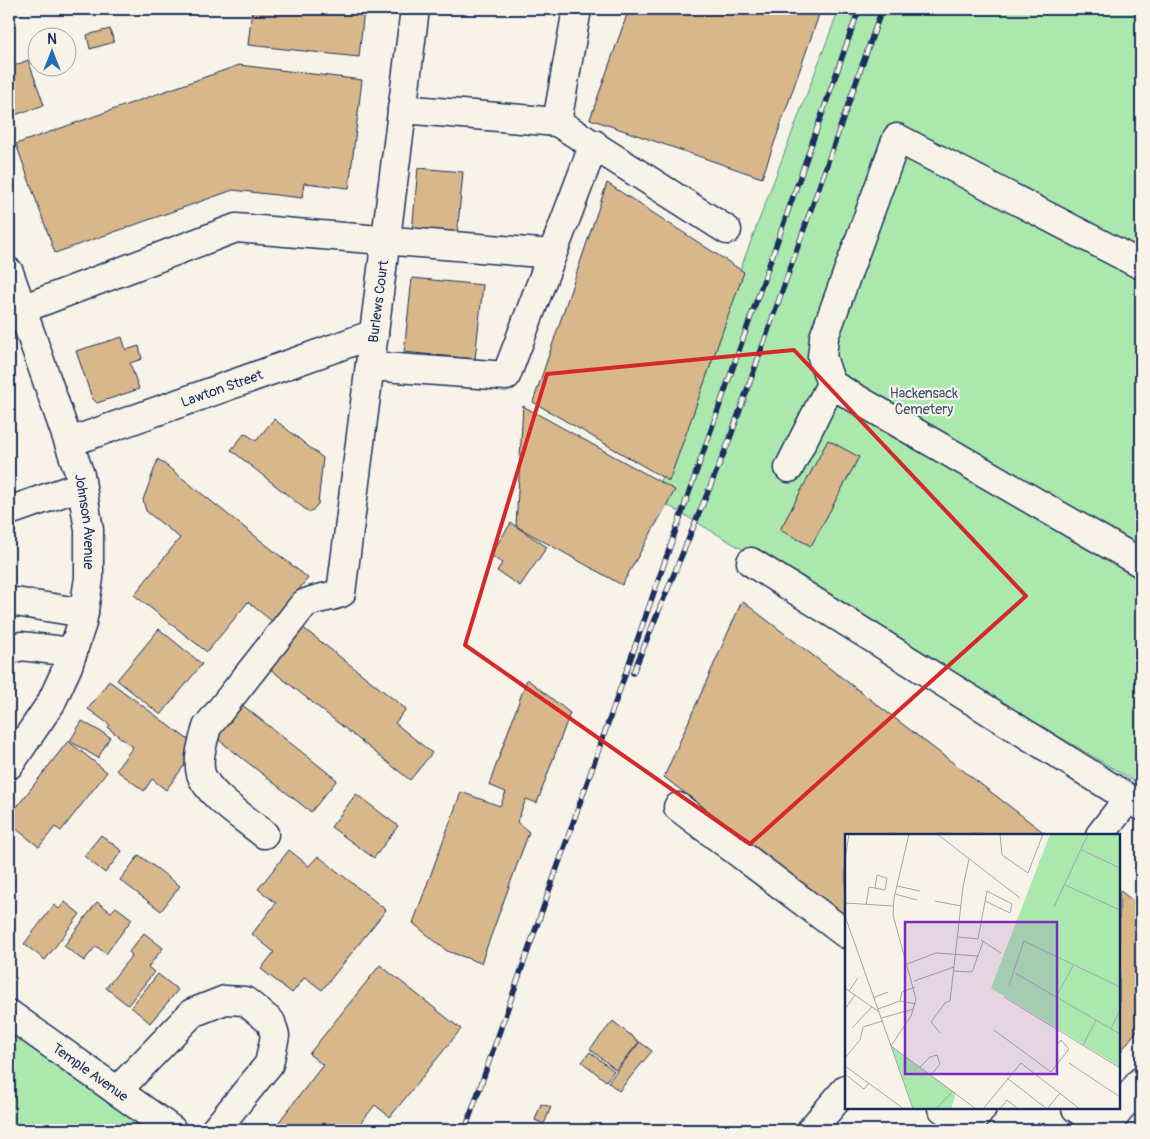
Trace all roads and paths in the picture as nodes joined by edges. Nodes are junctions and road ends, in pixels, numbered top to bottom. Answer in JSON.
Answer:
{"nodes":[{"id":1,"x":415,"y":9,"type":"edge"},
{"id":2,"x":577,"y":9,"type":"edge"},
{"id":3,"x":402,"y":109,"type":"junction"},
{"id":4,"x":556,"y":122,"type":"junction"},
{"id":5,"x":594,"y":144,"type":"junction"},
{"id":6,"x":727,"y":230,"type":"dead end"},
{"id":7,"x":386,"y":239,"type":"junction"},
{"id":8,"x":552,"y":254,"type":"junction"},
{"id":9,"x":1141,"y":265,"type":"edge"},
{"id":10,"x":9,"y":272,"type":"edge"},
{"id":11,"x":22,"y":309,"type":"junction"},
{"id":12,"x":374,"y":334,"type":"junction"},
{"id":13,"x":370,"y":366,"type":"junction"},
{"id":14,"x":831,"y":384,"type":"junction"},
{"id":15,"x":70,"y":442,"type":"junction"},
{"id":16,"x":790,"y":468,"type":"dead end"},
{"id":17,"x":81,"y":486,"type":"junction"},
{"id":18,"x":9,"y":511,"type":"edge"},
{"id":19,"x":751,"y":562,"type":"dead end"},
{"id":20,"x":1141,"y":563,"type":"edge"},
{"id":21,"x":9,"y":601,"type":"edge"},
{"id":22,"x":84,"y":613,"type":"junction"},
{"id":23,"x":9,"y":650,"type":"edge"},
{"id":24,"x":73,"y":652,"type":"junction"},
{"id":25,"x":9,"y":766,"type":"edge"},
{"id":26,"x":1135,"y":802,"type":"edge"},
{"id":27,"x":678,"y":807,"type":"dead end"},
{"id":28,"x":264,"y":834,"type":"dead end"},
{"id":29,"x":1101,"y":834,"type":"edge"},
{"id":30,"x":845,"y":933,"type":"edge"},
{"id":31,"x":9,"y":1014,"type":"edge"},
{"id":32,"x":1141,"y":1082,"type":"edge"},
{"id":33,"x":845,"y":1090,"type":"edge"},
{"id":34,"x":117,"y":1091,"type":"junction"},
{"id":35,"x":944,"y":1109,"type":"edge"},
{"id":36,"x":1077,"y":1109,"type":"edge"},
{"id":37,"x":974,"y":1122,"type":"edge"},
{"id":38,"x":172,"y":1130,"type":"edge"},
{"id":39,"x":215,"y":1130,"type":"edge"},
{"id":40,"x":810,"y":1130,"type":"edge"}],
"edges":[{"from":1,"to":3,"type":"street","name":"Burlews Court"},
{"from":2,"to":4,"type":"street"},
{"from":3,"to":4,"type":"street"},
{"from":3,"to":7,"type":"street","name":"Burlews Court"},
{"from":4,"to":5,"type":"street"},
{"from":5,"to":6,"type":"street"},
{"from":5,"to":8,"type":"street"},
{"from":7,"to":8,"type":"street"},
{"from":7,"to":11,"type":"street"},
{"from":7,"to":12,"type":"street","name":"Burlews Court"},
{"from":8,"to":13,"type":"street"},
{"from":9,"to":14,"type":"street"},
{"from":10,"to":11,"type":"street","name":"Johnson Avenue"},
{"from":11,"to":15,"type":"street","name":"Johnson Avenue"},
{"from":12,"to":13,"type":"street","name":"Burlews Court"},
{"from":12,"to":15,"type":"street","name":"Lawton Street"},
{"from":13,"to":28,"type":"street","name":"Burlews Court"},
{"from":14,"to":16,"type":"street"},
{"from":14,"to":20,"type":"street"},
{"from":15,"to":17,"type":"street","name":"Johnson Avenue"},
{"from":17,"to":18,"type":"street"},
{"from":17,"to":22,"type":"street","name":"Johnson Avenue"},
{"from":19,"to":26,"type":"street"},
{"from":21,"to":22,"type":"street"},
{"from":22,"to":24,"type":"street","name":"Johnson Avenue"},
{"from":23,"to":24,"type":"street"},
{"from":24,"to":25,"type":"street","name":"Johnson Avenue"},
{"from":26,"to":29,"type":"street"},
{"from":27,"to":30,"type":"street"},
{"from":31,"to":34,"type":"street","name":"Temple Avenue"},
{"from":32,"to":36,"type":"street"},
{"from":33,"to":40,"type":"street"},
{"from":34,"to":38,"type":"street","name":"Temple Avenue"},
{"from":34,"to":39,"type":"street"},
{"from":35,"to":37,"type":"street"}]}
